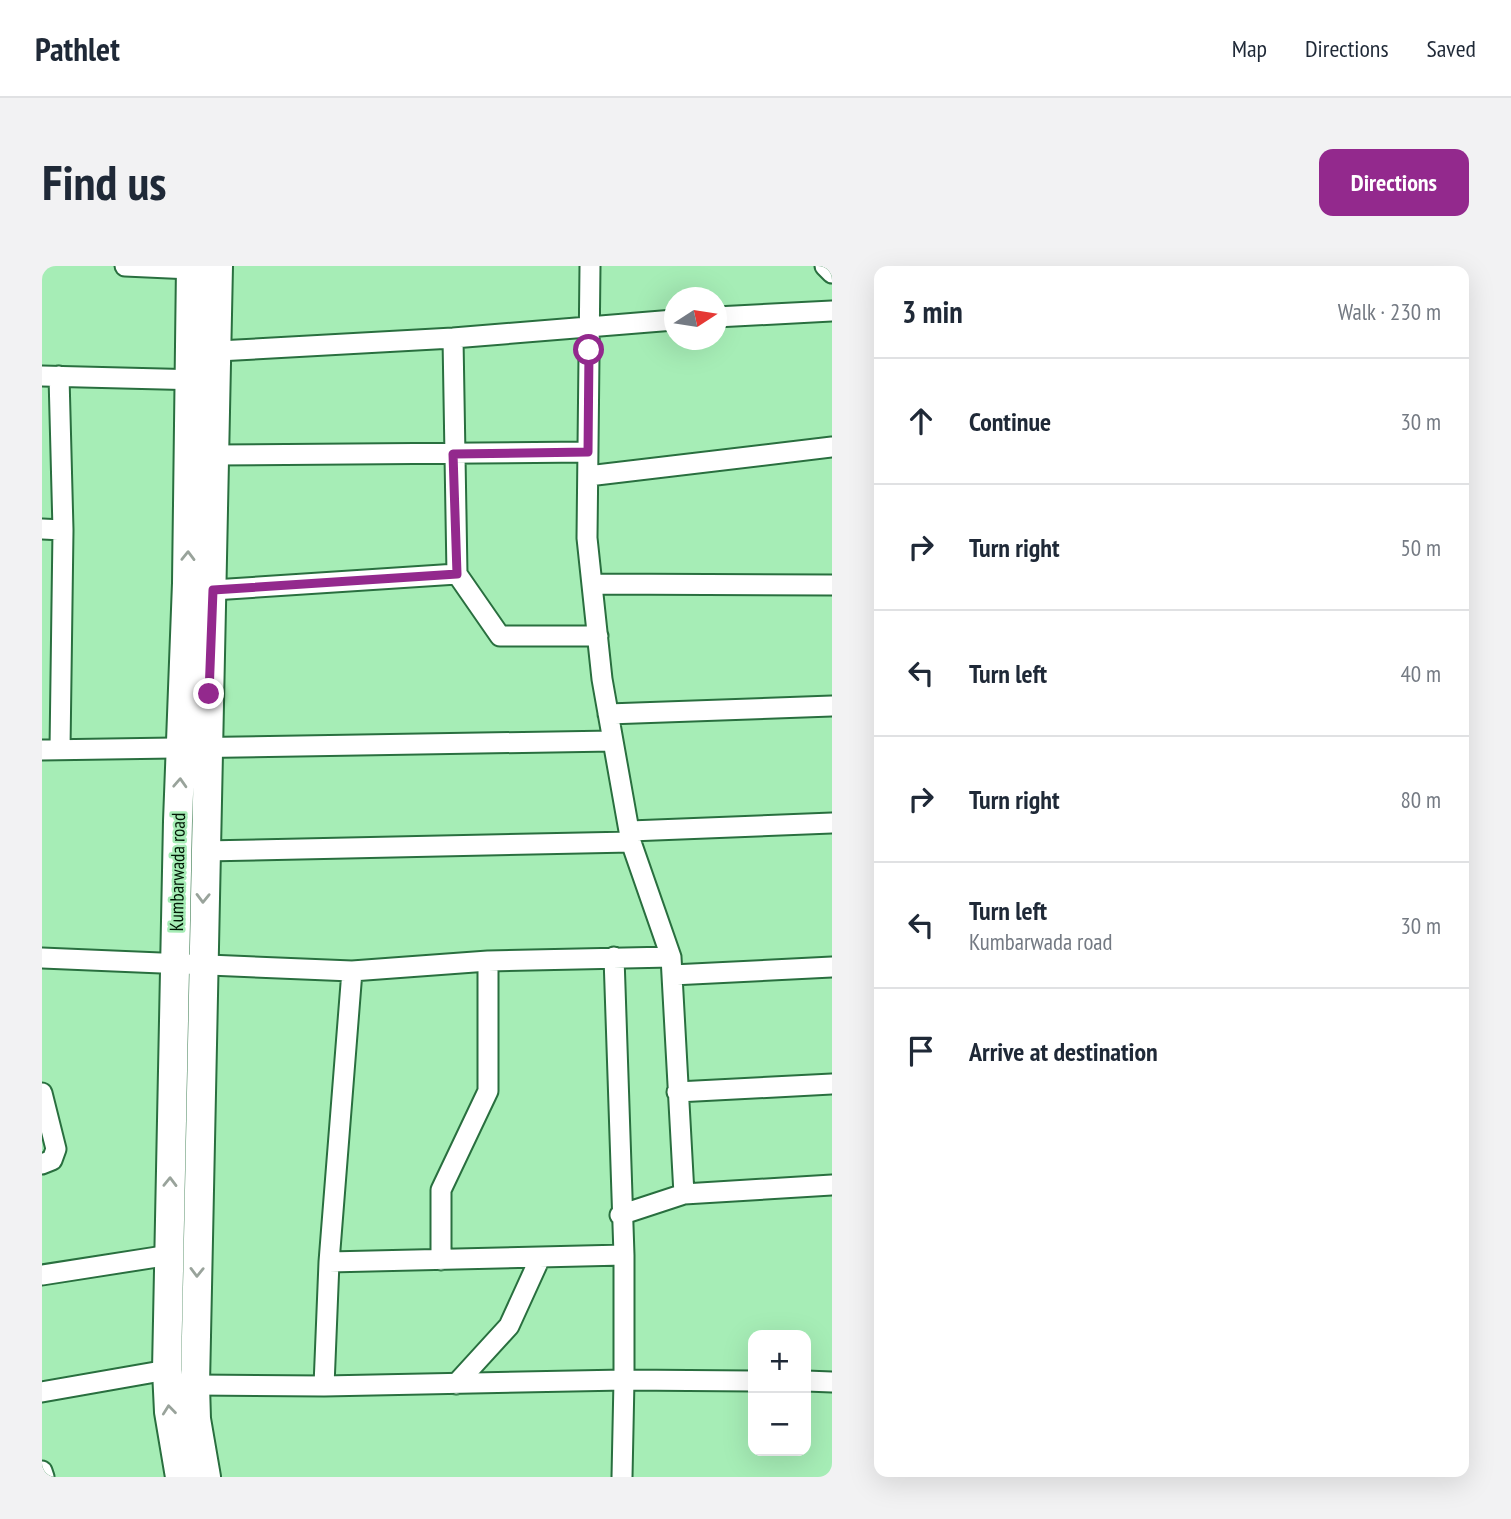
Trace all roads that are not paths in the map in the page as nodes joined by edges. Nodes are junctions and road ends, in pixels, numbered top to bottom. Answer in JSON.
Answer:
{"nodes":[{"id":1,"x":125,"y":266,"type":"edge"},
{"id":2,"x":590,"y":266,"type":"edge"},
{"id":3,"x":825,"y":266,"type":"edge"},
{"id":4,"x":200,"y":267,"type":"edge"},
{"id":5,"x":832,"y":273,"type":"edge"},
{"id":6,"x":832,"y":311,"type":"edge"},
{"id":7,"x":727,"y":316,"type":"edge"},
{"id":8,"x":664,"y":320,"type":"edge"},
{"id":9,"x":590,"y":324,"type":"junction"},
{"id":10,"x":453,"y":338,"type":"junction"},
{"id":11,"x":218,"y":351,"type":"junction"},
{"id":12,"x":50,"y":376,"type":"edge"},
{"id":13,"x":189,"y":380,"type":"junction"},
{"id":14,"x":217,"y":380,"type":"junction"},
{"id":15,"x":832,"y":447,"type":"edge"},
{"id":16,"x":588,"y":452,"type":"junction"},
{"id":17,"x":453,"y":454,"type":"junction"},
{"id":18,"x":215,"y":456,"type":"junction"},
{"id":19,"x":588,"y":476,"type":"junction"},
{"id":20,"x":42,"y":529,"type":"edge"},
{"id":21,"x":63,"y":530,"type":"junction"},
{"id":22,"x":457,"y":574,"type":"junction"},
{"id":23,"x":592,"y":584,"type":"junction"},
{"id":24,"x":832,"y":585,"type":"edge"},
{"id":25,"x":213,"y":590,"type":"junction"},
{"id":26,"x":598,"y":636,"type":"junction"},
{"id":27,"x":832,"y":706,"type":"edge"},
{"id":28,"x":608,"y":714,"type":"junction"},
{"id":29,"x":613,"y":741,"type":"junction"},
{"id":30,"x":194,"y":747,"type":"junction"},
{"id":31,"x":51,"y":750,"type":"edge"},
{"id":32,"x":832,"y":823,"type":"edge"},
{"id":33,"x":630,"y":836,"type":"junction"},
{"id":34,"x":204,"y":851,"type":"junction"},
{"id":35,"x":614,"y":957,"type":"junction"},
{"id":36,"x":42,"y":958,"type":"edge"},
{"id":37,"x":488,"y":961,"type":"junction"},
{"id":38,"x":188,"y":966,"type":"junction"},
{"id":39,"x":672,"y":966,"type":"junction"},
{"id":40,"x":832,"y":967,"type":"edge"},
{"id":41,"x":352,"y":971,"type":"junction"},
{"id":42,"x":832,"y":1084,"type":"edge"},
{"id":43,"x":677,"y":1092,"type":"junction"},
{"id":44,"x":42,"y":1093,"type":"edge"},
{"id":45,"x":42,"y":1164,"type":"edge"},
{"id":46,"x":832,"y":1185,"type":"edge"},
{"id":47,"x":684,"y":1194,"type":"junction"},
{"id":48,"x":620,"y":1216,"type":"junction"},
{"id":49,"x":170,"y":1255,"type":"junction"},
{"id":50,"x":624,"y":1255,"type":"junction"},
{"id":51,"x":540,"y":1258,"type":"junction"},
{"id":52,"x":441,"y":1260,"type":"junction"},
{"id":53,"x":328,"y":1262,"type":"junction"},
{"id":54,"x":42,"y":1275,"type":"edge"},
{"id":55,"x":167,"y":1370,"type":"junction"},
{"id":56,"x":624,"y":1380,"type":"junction"},
{"id":57,"x":748,"y":1381,"type":"edge"},
{"id":58,"x":811,"y":1381,"type":"edge"},
{"id":59,"x":832,"y":1382,"type":"edge"},
{"id":60,"x":456,"y":1384,"type":"junction"},
{"id":61,"x":195,"y":1385,"type":"junction"},
{"id":62,"x":324,"y":1386,"type":"junction"},
{"id":63,"x":42,"y":1392,"type":"edge"},
{"id":64,"x":42,"y":1471,"type":"edge"},
{"id":65,"x":44,"y":1477,"type":"edge"},
{"id":66,"x":180,"y":1477,"type":"edge"},
{"id":67,"x":206,"y":1477,"type":"edge"},
{"id":68,"x":622,"y":1477,"type":"edge"}],
"edges":[{"from":1,"to":4,"type":"street"},
{"from":2,"to":9,"type":"street"},
{"from":3,"to":5,"type":"street"},
{"from":4,"to":11,"type":"street","name":"Kumbarwada road"},
{"from":4,"to":13,"type":"street","name":"Kumbarwada road"},
{"from":6,"to":7,"type":"street"},
{"from":8,"to":9,"type":"street"},
{"from":9,"to":10,"type":"street"},
{"from":9,"to":16,"type":"street"},
{"from":10,"to":11,"type":"street"},
{"from":10,"to":17,"type":"street"},
{"from":11,"to":14,"type":"street","name":"Kumbarwada road"},
{"from":12,"to":13,"type":"street"},
{"from":12,"to":21,"type":"street"},
{"from":13,"to":14,"type":"street"},
{"from":30,"to":13,"type":"street","name":"Kumbarwada road","one_way":true},
{"from":14,"to":18,"type":"street","name":"Kumbarwada road"},
{"from":15,"to":19,"type":"street"},
{"from":16,"to":17,"type":"street"},
{"from":16,"to":19,"type":"street"},
{"from":17,"to":18,"type":"street"},
{"from":17,"to":22,"type":"street"},
{"from":18,"to":25,"type":"street","name":"Kumbarwada road"},
{"from":19,"to":23,"type":"street"},
{"from":20,"to":21,"type":"street"},
{"from":21,"to":31,"type":"street"},
{"from":22,"to":25,"type":"street"},
{"from":22,"to":26,"type":"street"},
{"from":23,"to":24,"type":"street"},
{"from":23,"to":26,"type":"street"},
{"from":25,"to":30,"type":"street","name":"Kumbarwada road"},
{"from":26,"to":28,"type":"street"},
{"from":27,"to":28,"type":"street"},
{"from":28,"to":29,"type":"street"},
{"from":29,"to":30,"type":"street"},
{"from":29,"to":33,"type":"street"},
{"from":30,"to":31,"type":"street"},
{"from":30,"to":34,"type":"street","name":"Kumbarwada road"},
{"from":38,"to":30,"type":"street","name":"Kumbarwada road","one_way":true},
{"from":32,"to":33,"type":"street"},
{"from":33,"to":34,"type":"street"},
{"from":33,"to":39,"type":"street"},
{"from":34,"to":38,"type":"street","name":"Kumbarwada road","one_way":true},
{"from":35,"to":37,"type":"street"},
{"from":35,"to":39,"type":"street"},
{"from":35,"to":48,"type":"street"},
{"from":36,"to":38,"type":"street"},
{"from":37,"to":41,"type":"street"},
{"from":37,"to":52,"type":"street"},
{"from":38,"to":41,"type":"street"},
{"from":49,"to":38,"type":"street","name":"Kumbarwada road","one_way":true},
{"from":38,"to":61,"type":"street","name":"Kumbarwada road","one_way":true},
{"from":39,"to":40,"type":"street"},
{"from":39,"to":43,"type":"street"},
{"from":41,"to":53,"type":"street"},
{"from":42,"to":43,"type":"street"},
{"from":43,"to":47,"type":"street"},
{"from":44,"to":45,"type":"street"},
{"from":46,"to":47,"type":"street"},
{"from":47,"to":48,"type":"street"},
{"from":48,"to":50,"type":"street"},
{"from":49,"to":54,"type":"street"},
{"from":49,"to":55,"type":"street","name":"Kumbarwada road"},
{"from":50,"to":51,"type":"street"},
{"from":50,"to":56,"type":"street"},
{"from":51,"to":52,"type":"street"},
{"from":51,"to":60,"type":"street"},
{"from":52,"to":53,"type":"street"},
{"from":53,"to":62,"type":"street"},
{"from":55,"to":63,"type":"street"},
{"from":66,"to":55,"type":"street","name":"Kumbarwada road","one_way":true},
{"from":56,"to":57,"type":"street"},
{"from":56,"to":60,"type":"street"},
{"from":56,"to":68,"type":"street"},
{"from":58,"to":59,"type":"street"},
{"from":60,"to":62,"type":"street"},
{"from":61,"to":62,"type":"street"},
{"from":61,"to":67,"type":"street","name":"Kumbarwada road"},
{"from":64,"to":65,"type":"street"}]}
